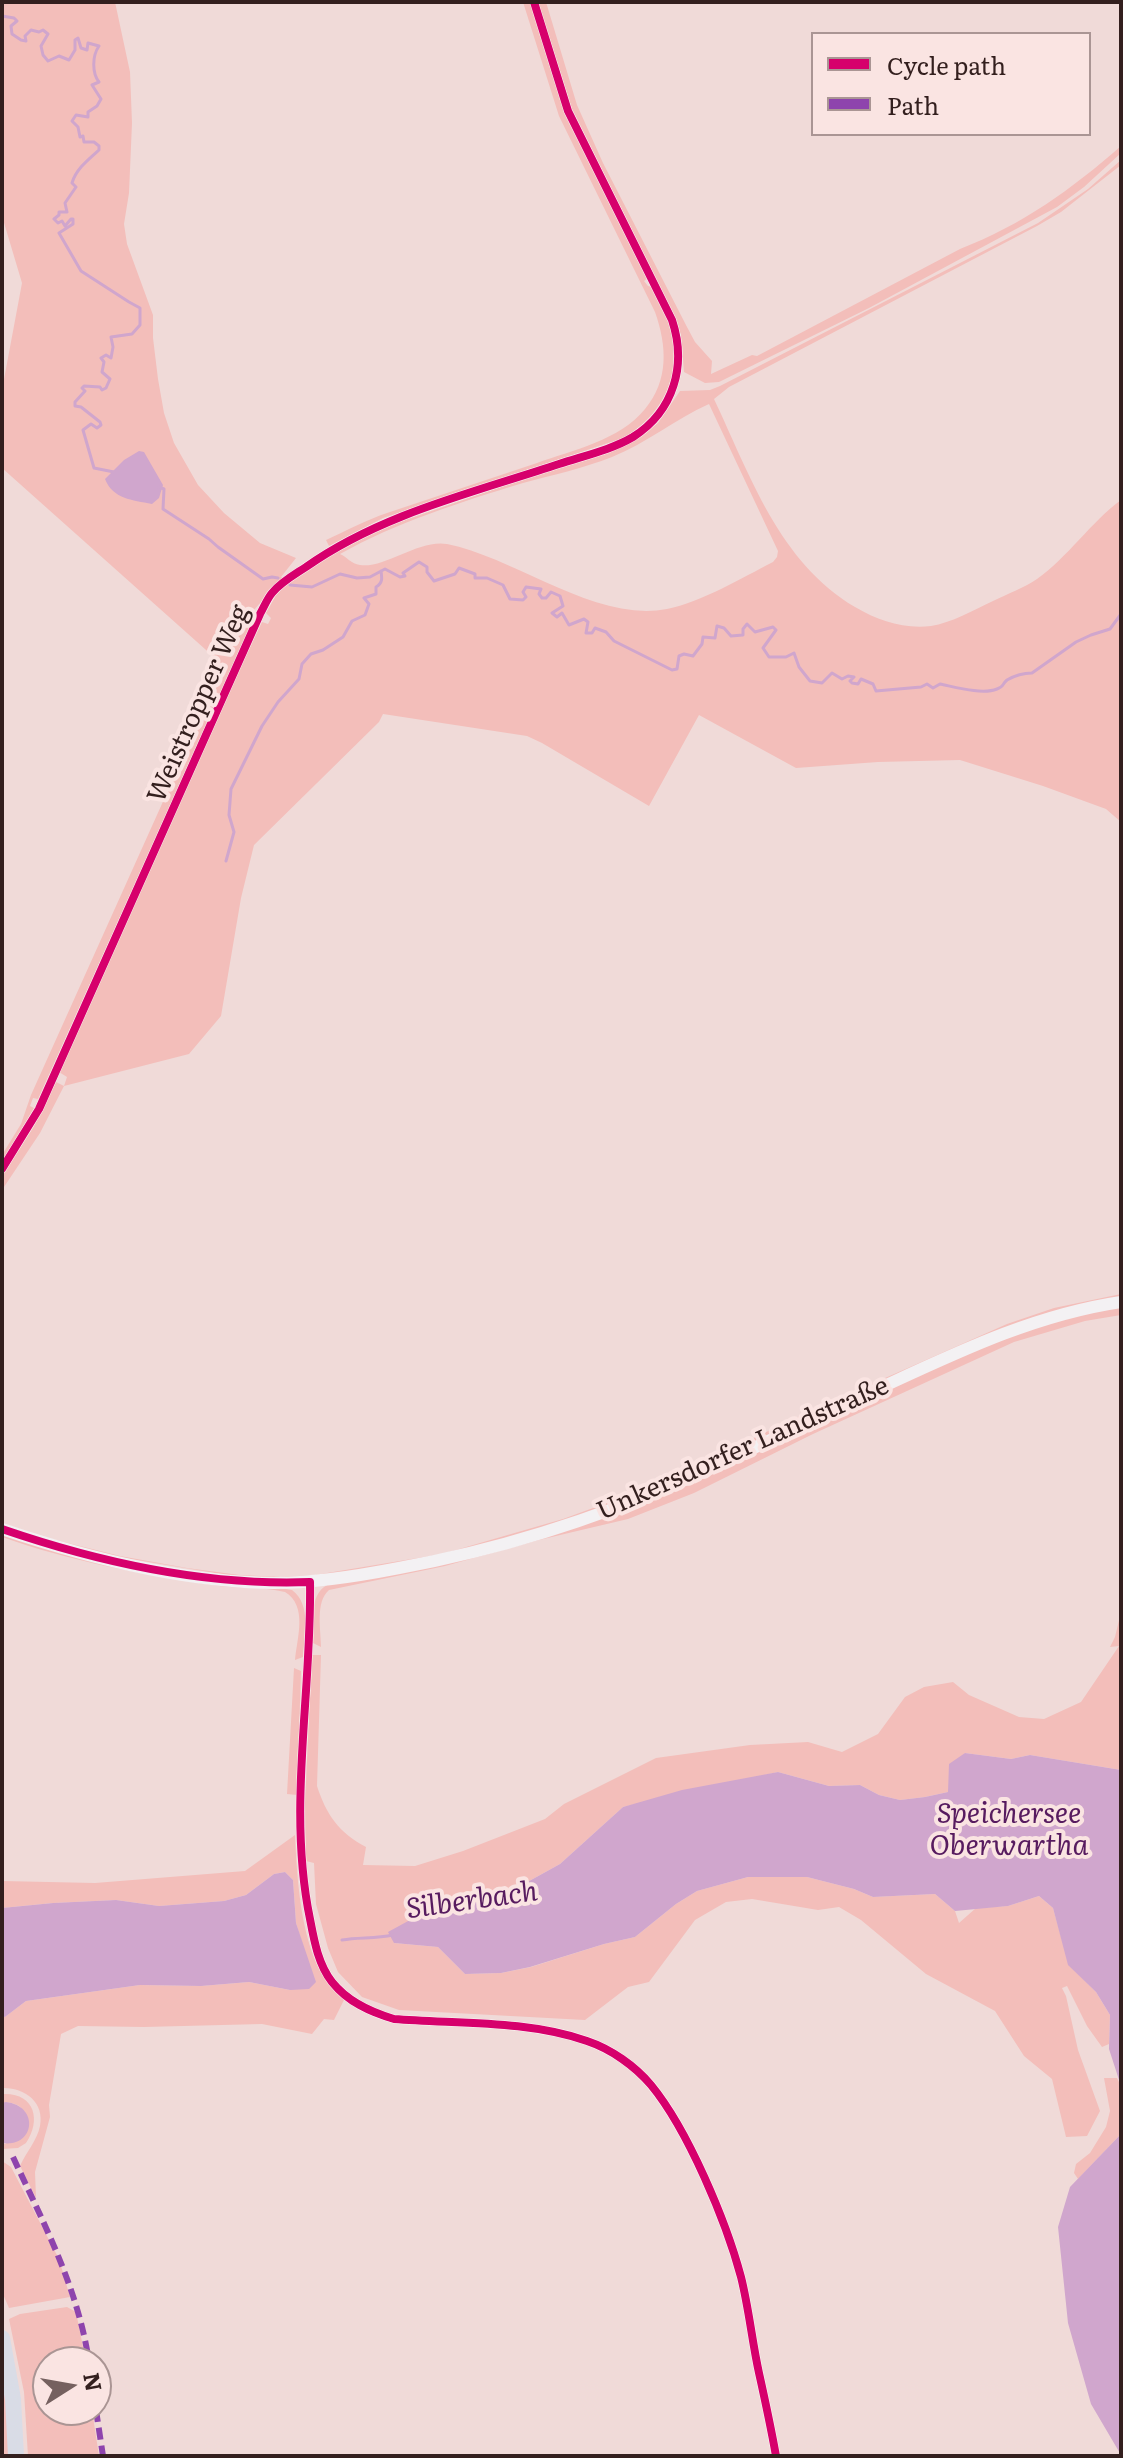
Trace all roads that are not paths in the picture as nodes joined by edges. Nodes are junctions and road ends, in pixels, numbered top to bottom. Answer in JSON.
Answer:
{"nodes":[{"id":1,"x":534,"y":2,"type":"edge"},
{"id":2,"x":2,"y":1169,"type":"edge"},
{"id":3,"x":1121,"y":1302,"type":"edge"},
{"id":4,"x":2,"y":1529,"type":"edge"},
{"id":5,"x":310,"y":1582,"type":"junction"},
{"id":6,"x":2,"y":2338,"type":"edge"},
{"id":7,"x":16,"y":2456,"type":"edge"},
{"id":8,"x":776,"y":2456,"type":"edge"}],
"edges":[{"from":1,"to":2,"type":"street","name":"Weistropper Weg"},
{"from":3,"to":5,"type":"street","name":"Unkersdorfer Landstraße"},
{"from":4,"to":5,"type":"street","name":"Unkersdorfer Landstraße"},
{"from":5,"to":8,"type":"street"},
{"from":6,"to":7,"type":"highway"}]}
